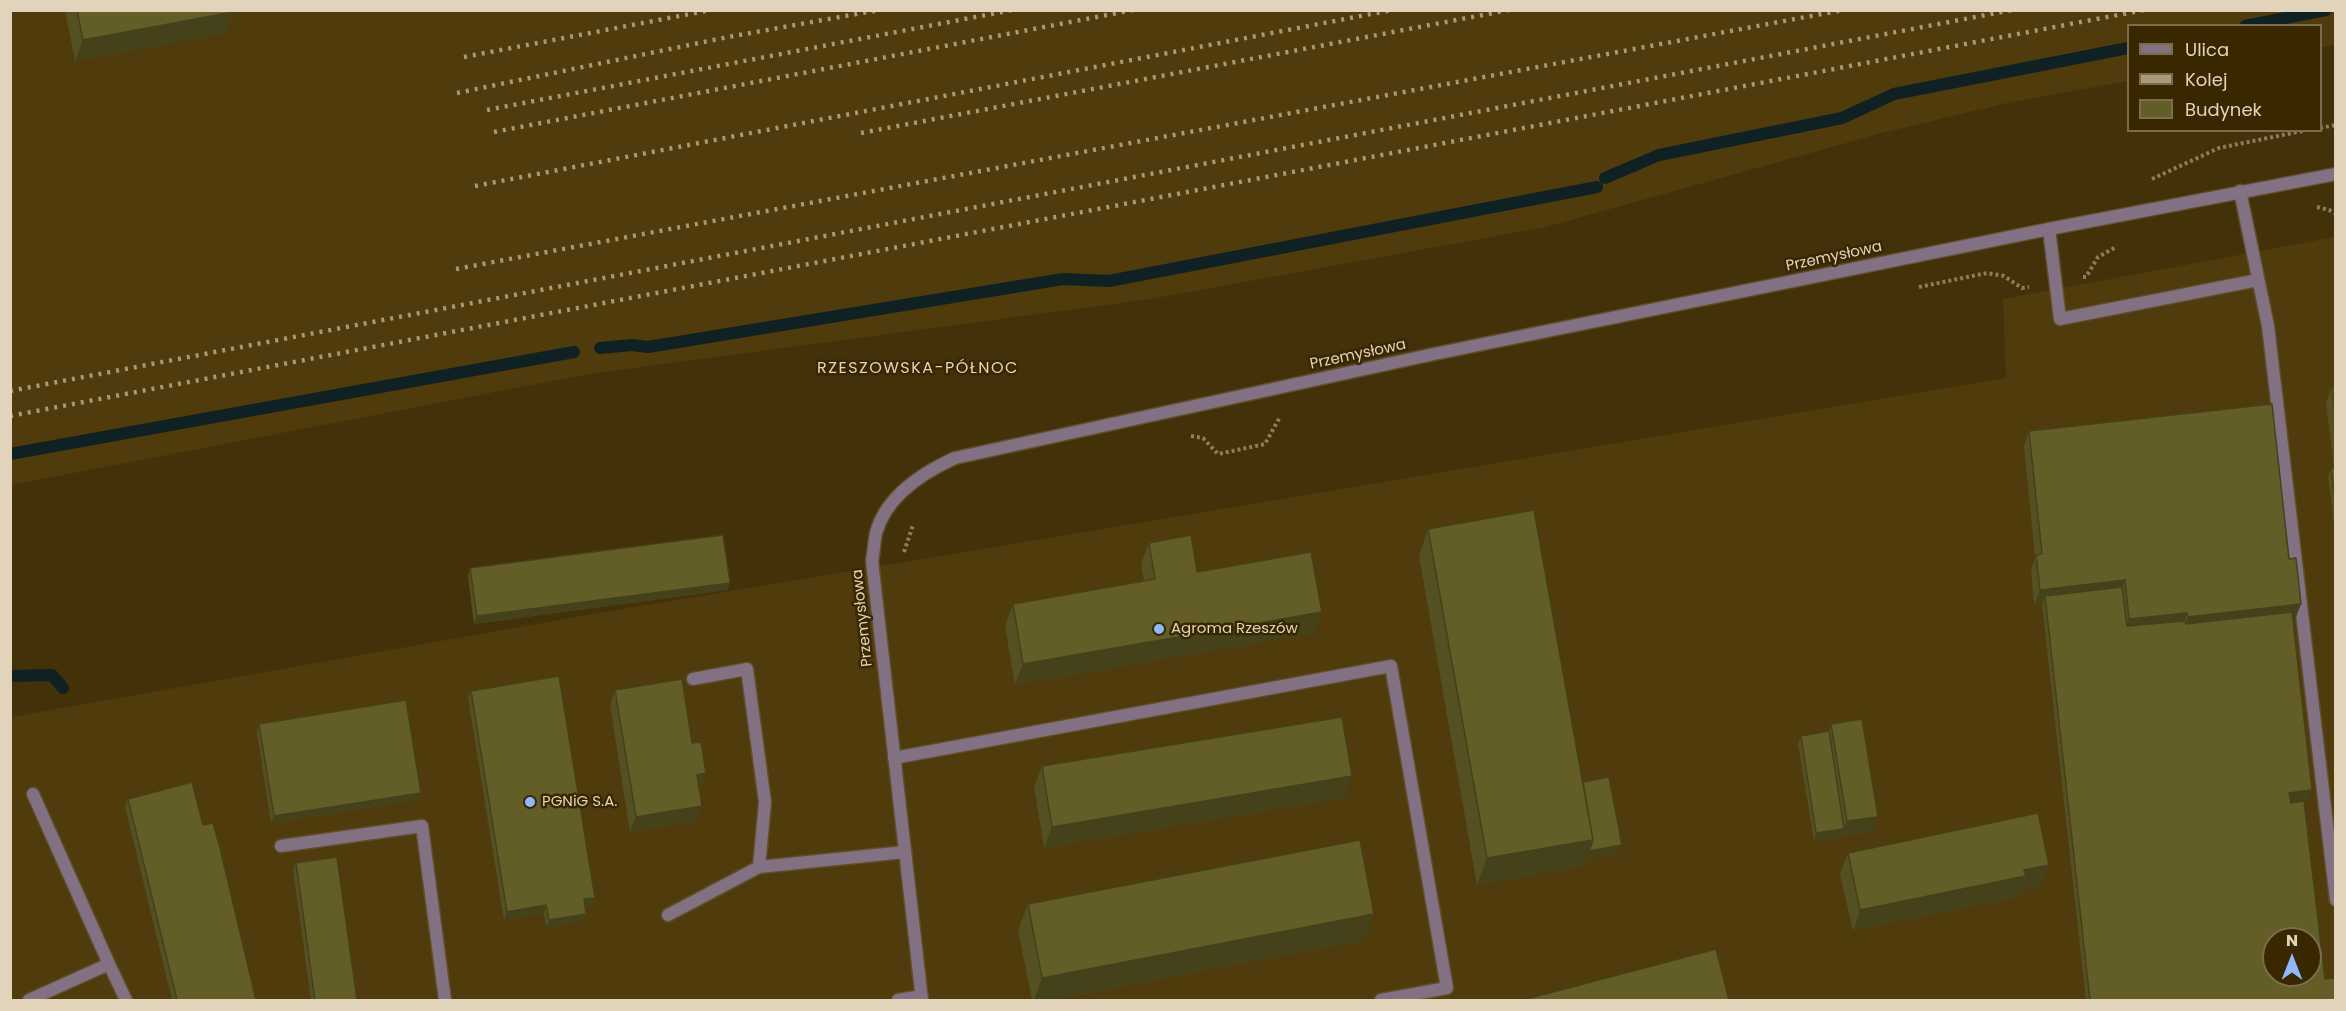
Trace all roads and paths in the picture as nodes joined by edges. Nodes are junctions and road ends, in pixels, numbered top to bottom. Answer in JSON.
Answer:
{"nodes":[{"id":1,"x":2297,"y":132,"type":"edge"},
{"id":2,"x":2336,"y":174,"type":"edge"},
{"id":3,"x":2152,"y":179,"type":"dead end"},
{"id":4,"x":2240,"y":191,"type":"junction"},
{"id":5,"x":2315,"y":207,"type":"dead end"},
{"id":6,"x":2336,"y":213,"type":"edge"},
{"id":7,"x":2049,"y":229,"type":"junction"},
{"id":8,"x":2120,"y":246,"type":"dead end"},
{"id":9,"x":2258,"y":280,"type":"junction"},
{"id":10,"x":2056,"y":282,"type":"junction"},
{"id":11,"x":1917,"y":287,"type":"dead end"},
{"id":12,"x":1287,"y":414,"type":"dead end"},
{"id":13,"x":1190,"y":436,"type":"dead end"},
{"id":14,"x":916,"y":520,"type":"dead end"},
{"id":15,"x":872,"y":561,"type":"junction"},
{"id":16,"x":693,"y":679,"type":"dead end"},
{"id":17,"x":894,"y":758,"type":"junction"},
{"id":18,"x":33,"y":794,"type":"dead end"},
{"id":19,"x":281,"y":846,"type":"dead end"},
{"id":20,"x":905,"y":852,"type":"junction"},
{"id":21,"x":759,"y":867,"type":"junction"},
{"id":22,"x":2336,"y":900,"type":"edge"},
{"id":23,"x":668,"y":915,"type":"dead end"},
{"id":24,"x":109,"y":964,"type":"junction"},
{"id":25,"x":922,"y":998,"type":"edge"},
{"id":26,"x":29,"y":1000,"type":"edge"},
{"id":27,"x":126,"y":1000,"type":"edge"},
{"id":28,"x":445,"y":1000,"type":"edge"},
{"id":29,"x":898,"y":1000,"type":"edge"},
{"id":30,"x":1381,"y":1000,"type":"edge"}],
"edges":[{"from":1,"to":3,"type":"path"},
{"from":2,"to":4,"type":"street","name":"Przemysłowa"},
{"from":4,"to":7,"type":"street","name":"Przemysłowa"},
{"from":4,"to":9,"type":"street"},
{"from":5,"to":6,"type":"path"},
{"from":7,"to":10,"type":"street"},
{"from":7,"to":15,"type":"street","name":"Przemysłowa"},
{"from":8,"to":10,"type":"path"},
{"from":9,"to":10,"type":"street"},
{"from":9,"to":22,"type":"street"},
{"from":10,"to":11,"type":"path"},
{"from":12,"to":13,"type":"path"},
{"from":14,"to":15,"type":"path"},
{"from":15,"to":17,"type":"street","name":"Przemysłowa"},
{"from":16,"to":21,"type":"street"},
{"from":17,"to":20,"type":"street","name":"Przemysłowa"},
{"from":17,"to":30,"type":"street"},
{"from":18,"to":24,"type":"street"},
{"from":19,"to":28,"type":"street"},
{"from":20,"to":21,"type":"street"},
{"from":20,"to":25,"type":"street","name":"Przemysłowa"},
{"from":21,"to":23,"type":"street"},
{"from":24,"to":26,"type":"street"},
{"from":24,"to":27,"type":"street"},
{"from":25,"to":29,"type":"street"}]}
